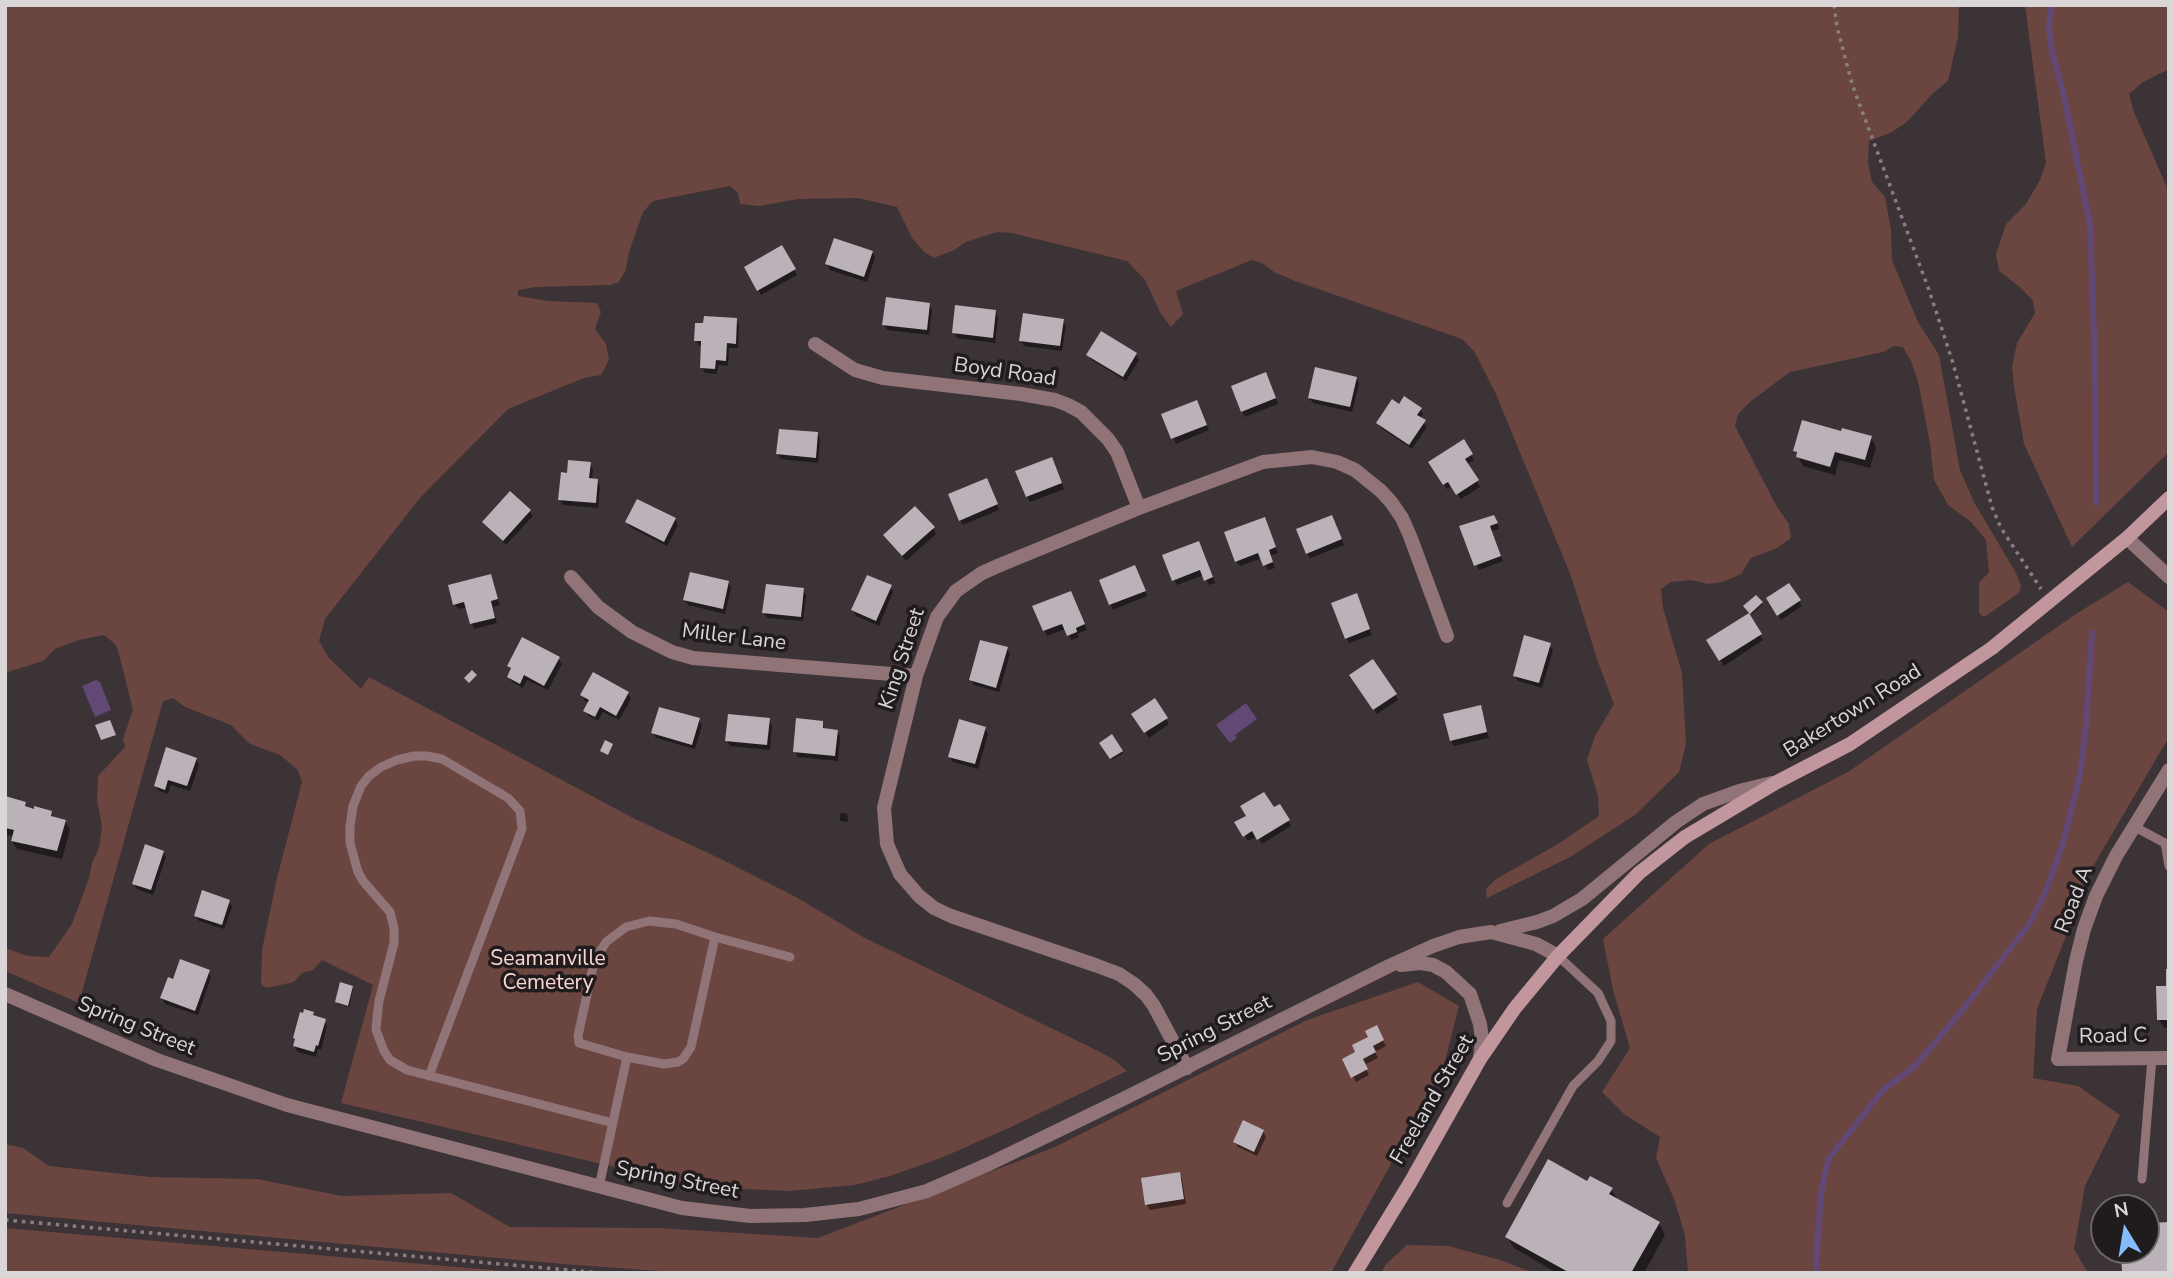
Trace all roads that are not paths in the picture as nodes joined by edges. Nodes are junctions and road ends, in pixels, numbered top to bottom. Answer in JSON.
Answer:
{"nodes":[{"id":1,"x":816,"y":344,"type":"dead end"},
{"id":2,"x":2169,"y":498,"type":"edge"},
{"id":3,"x":1139,"y":508,"type":"junction"},
{"id":4,"x":2127,"y":538,"type":"junction"},
{"id":5,"x":571,"y":577,"type":"dead end"},
{"id":6,"x":2169,"y":577,"type":"edge"},
{"id":7,"x":1447,"y":636,"type":"dead end"},
{"id":8,"x":916,"y":676,"type":"junction"},
{"id":9,"x":2169,"y":770,"type":"edge"},
{"id":10,"x":1777,"y":782,"type":"junction"},
{"id":11,"x":2133,"y":826,"type":"junction"},
{"id":12,"x":2169,"y":866,"type":"edge"},
{"id":13,"x":1491,"y":932,"type":"junction"},
{"id":14,"x":715,"y":937,"type":"junction"},
{"id":15,"x":1558,"y":956,"type":"junction"},
{"id":16,"x":790,"y":957,"type":"dead end"},
{"id":17,"x":1389,"y":966,"type":"junction"},
{"id":18,"x":5,"y":994,"type":"edge"},
{"id":19,"x":626,"y":1057,"type":"junction"},
{"id":20,"x":2152,"y":1058,"type":"junction"},
{"id":21,"x":2169,"y":1058,"type":"edge"},
{"id":22,"x":1480,"y":1059,"type":"junction"},
{"id":23,"x":2058,"y":1059,"type":"joint"},
{"id":24,"x":1186,"y":1068,"type":"junction"},
{"id":25,"x":429,"y":1076,"type":"junction"},
{"id":26,"x":612,"y":1123,"type":"junction"},
{"id":27,"x":2142,"y":1178,"type":"dead end"},
{"id":28,"x":599,"y":1187,"type":"junction"},
{"id":29,"x":1507,"y":1203,"type":"dead end"},
{"id":30,"x":1355,"y":1273,"type":"edge"}],
"edges":[{"from":1,"to":3,"type":"street","name":"Boyd Road"},
{"from":2,"to":4,"type":"main road","name":"Bakertown Road"},
{"from":3,"to":7,"type":"street","name":"King Street"},
{"from":3,"to":8,"type":"street","name":"King Street"},
{"from":4,"to":6,"type":"street"},
{"from":4,"to":10,"type":"main road","name":"Bakertown Road"},
{"from":5,"to":8,"type":"street","name":"Miller Lane"},
{"from":8,"to":24,"type":"street","name":"King Street"},
{"from":9,"to":11,"type":"street","name":"Road A"},
{"from":10,"to":13,"type":"street"},
{"from":10,"to":15,"type":"main road","name":"Bakertown Road"},
{"from":11,"to":12,"type":"lane"},
{"from":11,"to":23,"type":"street","name":"Road A"},
{"from":13,"to":15,"type":"street","name":"Spring Street"},
{"from":13,"to":17,"type":"street","name":"Spring Street"},
{"from":14,"to":16,"type":"lane"},
{"from":14,"to":19,"type":"lane"},
{"from":14,"to":19,"type":"lane"},
{"from":15,"to":22,"type":"main road","name":"Freeland Street"},
{"from":15,"to":29,"type":"lane"},
{"from":17,"to":22,"type":"street"},
{"from":17,"to":24,"type":"street","name":"Spring Street"},
{"from":18,"to":28,"type":"street","name":"Spring Street"},
{"from":19,"to":26,"type":"lane"},
{"from":20,"to":21,"type":"street","name":"Road C"},
{"from":20,"to":23,"type":"street","name":"Road C"},
{"from":20,"to":27,"type":"lane"},
{"from":22,"to":30,"type":"main road","name":"Freeland Street"},
{"from":24,"to":28,"type":"street","name":"Spring Street"},
{"from":25,"to":25,"type":"lane"},
{"from":25,"to":26,"type":"lane"},
{"from":26,"to":28,"type":"lane"}]}
